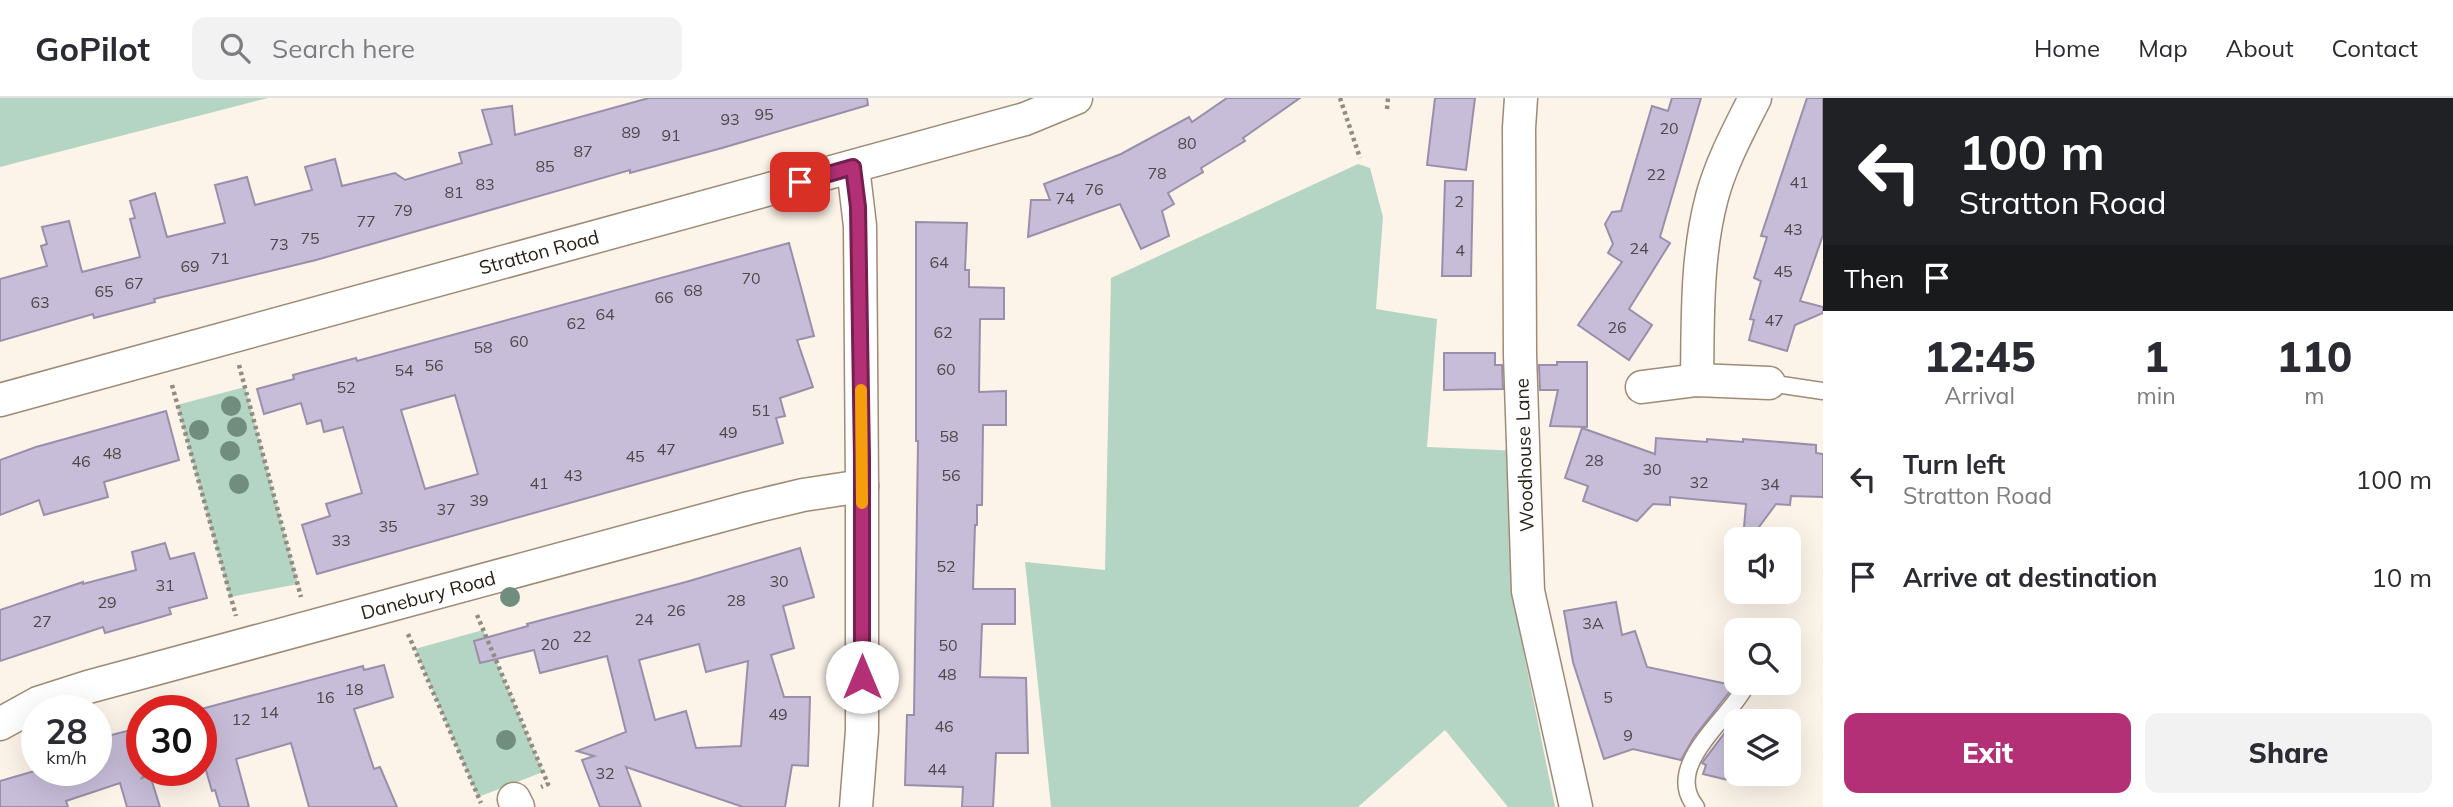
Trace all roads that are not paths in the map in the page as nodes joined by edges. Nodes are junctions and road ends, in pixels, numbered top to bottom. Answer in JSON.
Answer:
{"nodes":[{"id":1,"x":1076,"y":98,"type":"edge"},
{"id":2,"x":1521,"y":98,"type":"edge"},
{"id":3,"x":1755,"y":98,"type":"edge"},
{"id":4,"x":853,"y":167,"type":"junction"},
{"id":5,"x":1697,"y":380,"type":"junction"},
{"id":6,"x":1769,"y":383,"type":"joint"},
{"id":7,"x":1642,"y":387,"type":"dead end"},
{"id":8,"x":1823,"y":391,"type":"edge"},
{"id":9,"x":0,"y":400,"type":"edge"},
{"id":10,"x":862,"y":485,"type":"junction"},
{"id":11,"x":1741,"y":695,"type":"edge"},
{"id":12,"x":0,"y":724,"type":"edge"},
{"id":13,"x":856,"y":807,"type":"edge"},
{"id":14,"x":1576,"y":807,"type":"edge"},
{"id":15,"x":1696,"y":807,"type":"edge"}],
"edges":[{"from":1,"to":4,"type":"street","name":"Stratton Road"},
{"from":2,"to":14,"type":"street","name":"Woodhouse Lane"},
{"from":3,"to":5,"type":"street"},
{"from":4,"to":9,"type":"street","name":"Stratton Road"},
{"from":4,"to":10,"type":"street"},
{"from":5,"to":6,"type":"street"},
{"from":5,"to":7,"type":"street"},
{"from":6,"to":8,"type":"lane"},
{"from":10,"to":12,"type":"street","name":"Danebury Road"},
{"from":10,"to":13,"type":"street"},
{"from":11,"to":15,"type":"lane"}]}
